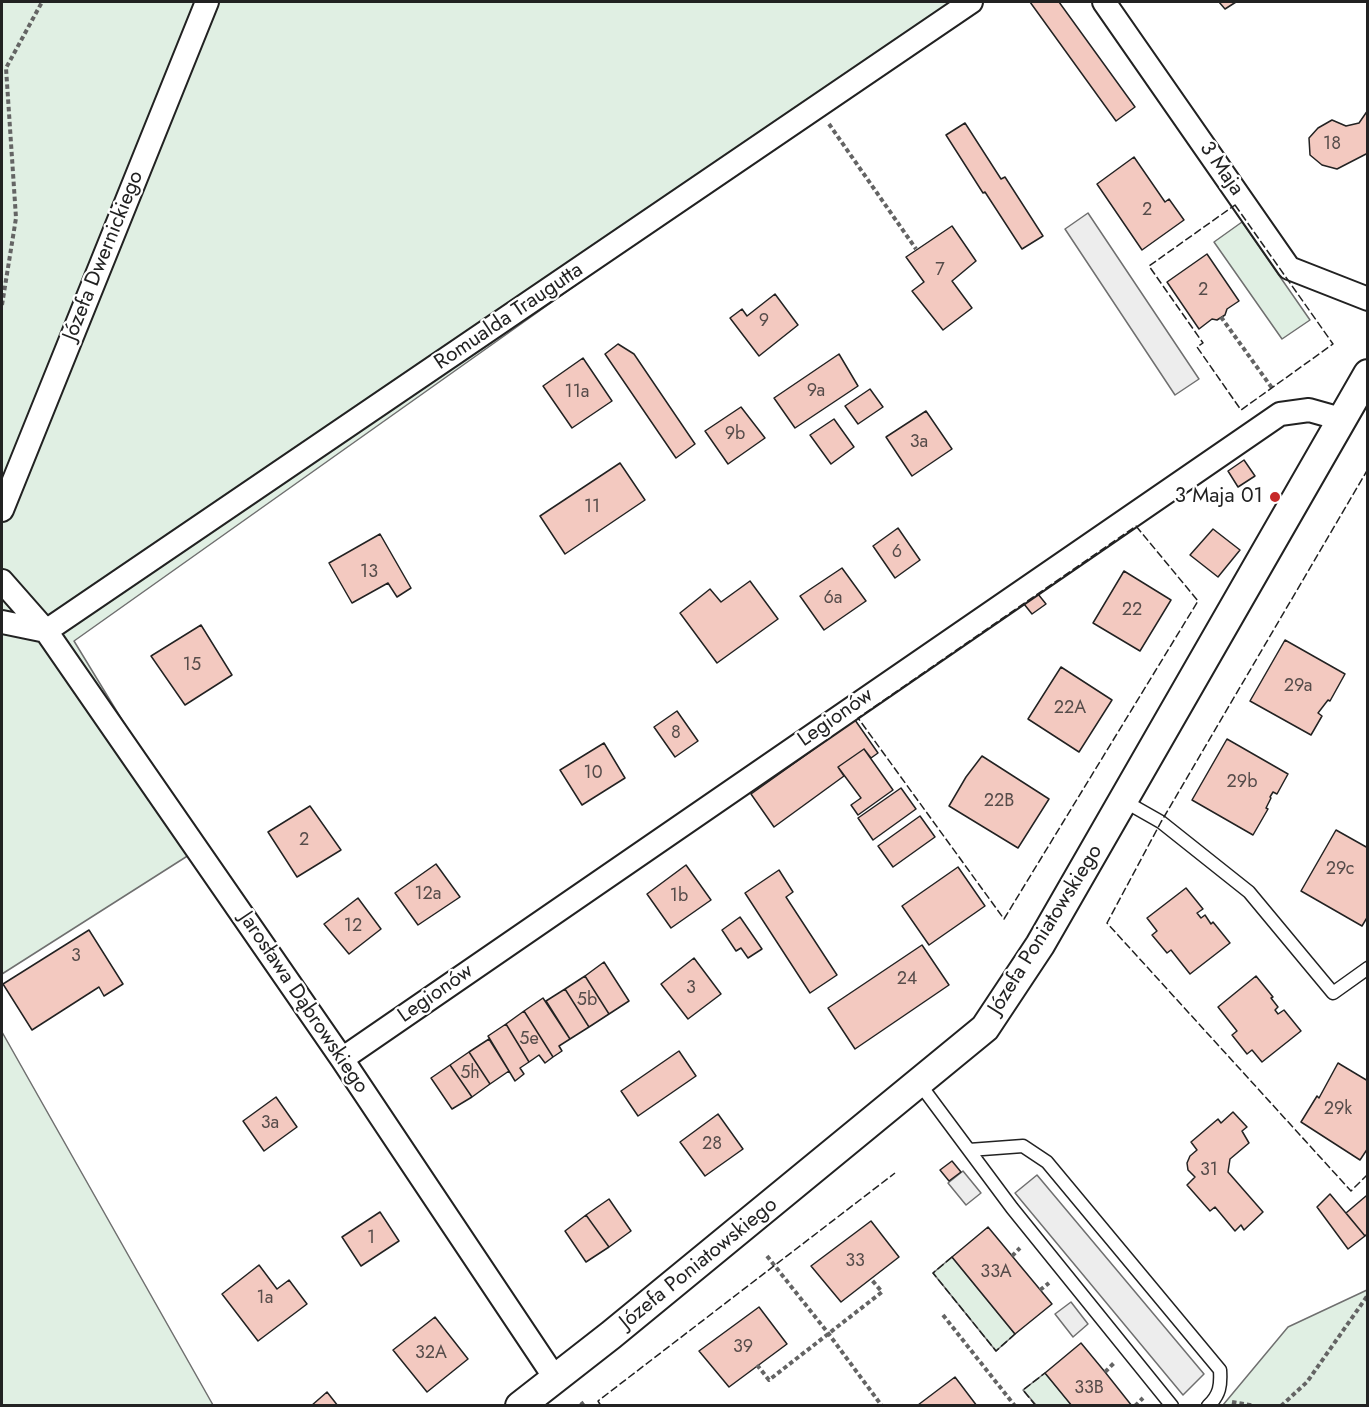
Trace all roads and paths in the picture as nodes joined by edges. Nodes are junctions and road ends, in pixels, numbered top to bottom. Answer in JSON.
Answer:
{"nodes":[{"id":1,"x":42,"y":2,"type":"edge"},
{"id":2,"x":207,"y":2,"type":"edge"},
{"id":3,"x":971,"y":2,"type":"edge"},
{"id":4,"x":1104,"y":2,"type":"edge"},
{"id":5,"x":816,"y":106,"type":"junction"},
{"id":6,"x":916,"y":249,"type":"dead end"},
{"id":7,"x":1368,"y":299,"type":"edge"},
{"id":8,"x":2,"y":305,"type":"edge"},
{"id":9,"x":1221,"y":317,"type":"dead end"},
{"id":10,"x":1368,"y":374,"type":"edge"},
{"id":11,"x":1272,"y":388,"type":"dead end"},
{"id":12,"x":1341,"y":419,"type":"junction"},
{"id":13,"x":2,"y":510,"type":"edge"},
{"id":14,"x":2,"y":581,"type":"edge"},
{"id":15,"x":2,"y":622,"type":"edge"},
{"id":16,"x":46,"y":631,"type":"junction"},
{"id":17,"x":1124,"y":801,"type":"junction"},
{"id":18,"x":1368,"y":968,"type":"edge"},
{"id":19,"x":342,"y":1059,"type":"junction"},
{"id":20,"x":919,"y":1083,"type":"junction"},
{"id":21,"x":969,"y":1150,"type":"junction"},
{"id":22,"x":767,"y":1256,"type":"dead end"},
{"id":23,"x":871,"y":1279,"type":"dead end"},
{"id":24,"x":1368,"y":1295,"type":"edge"},
{"id":25,"x":943,"y":1315,"type":"dead end"},
{"id":26,"x":828,"y":1333,"type":"junction"},
{"id":27,"x":1118,"y":1359,"type":"dead end"},
{"id":28,"x":757,"y":1365,"type":"dead end"},
{"id":29,"x":1105,"y":1372,"type":"dead end"},
{"id":30,"x":555,"y":1378,"type":"junction"},
{"id":31,"x":520,"y":1406,"type":"edge"},
{"id":32,"x":709,"y":1406,"type":"edge"},
{"id":33,"x":719,"y":1406,"type":"edge"},
{"id":34,"x":882,"y":1406,"type":"edge"},
{"id":35,"x":1015,"y":1406,"type":"edge"},
{"id":36,"x":1172,"y":1406,"type":"edge"},
{"id":37,"x":1208,"y":1406,"type":"edge"},
{"id":38,"x":1281,"y":1406,"type":"edge"}],
"edges":[{"from":1,"to":8,"type":"path"},
{"from":2,"to":13,"type":"street","name":"Józefa Dwernickiego"},
{"from":3,"to":5,"type":"street","name":"Romualda Traugutta"},
{"from":4,"to":7,"type":"street","name":"3 Maja"},
{"from":5,"to":6,"type":"path"},
{"from":5,"to":16,"type":"street","name":"Romualda Traugutta"},
{"from":9,"to":11,"type":"path"},
{"from":10,"to":12,"type":"street","name":"Józefa Poniatowskiego"},
{"from":12,"to":17,"type":"street","name":"Józefa Poniatowskiego"},
{"from":12,"to":19,"type":"street","name":"Legionów"},
{"from":14,"to":16,"type":"street","name":"Jarosława Dąbrowskiego"},
{"from":15,"to":16,"type":"street"},
{"from":16,"to":19,"type":"street","name":"Jarosława Dąbrowskiego"},
{"from":17,"to":18,"type":"lane"},
{"from":17,"to":20,"type":"street","name":"Józefa Poniatowskiego"},
{"from":19,"to":30,"type":"street","name":"Jarosława Dąbrowskiego"},
{"from":20,"to":21,"type":"lane"},
{"from":20,"to":30,"type":"street","name":"Józefa Poniatowskiego"},
{"from":21,"to":36,"type":"lane"},
{"from":21,"to":37,"type":"lane"},
{"from":22,"to":26,"type":"path"},
{"from":23,"to":26,"type":"path"},
{"from":24,"to":38,"type":"path"},
{"from":25,"to":35,"type":"path"},
{"from":26,"to":28,"type":"path"},
{"from":26,"to":34,"type":"path"},
{"from":27,"to":29,"type":"path"},
{"from":30,"to":31,"type":"street","name":"Józefa Poniatowskiego"},
{"from":32,"to":33,"type":"path"}]}
